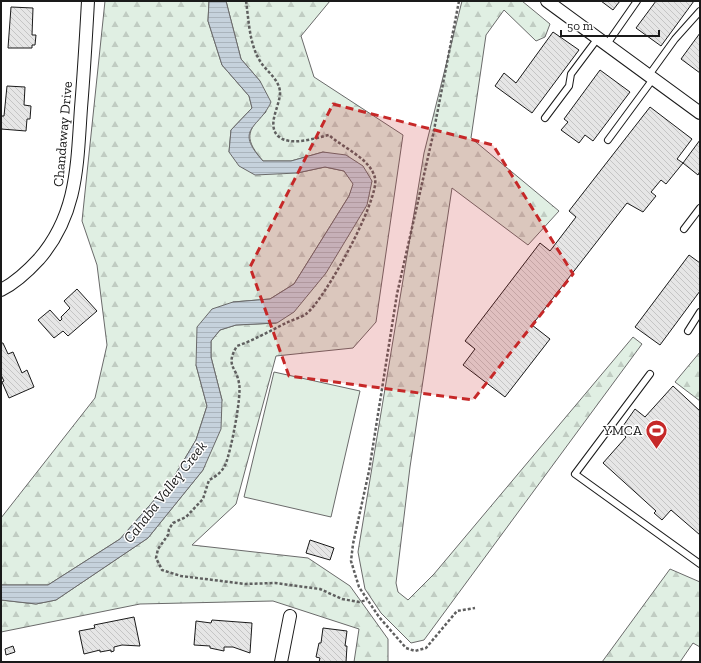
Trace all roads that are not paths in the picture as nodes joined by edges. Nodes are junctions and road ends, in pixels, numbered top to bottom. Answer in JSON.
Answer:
{"nodes":[{"id":1,"x":88,"y":1,"type":"edge"},
{"id":2,"x":547,"y":1,"type":"edge"},
{"id":3,"x":637,"y":1,"type":"edge"},
{"id":4,"x":700,"y":11,"type":"edge"},
{"id":5,"x":602,"y":41,"type":"junction"},
{"id":6,"x":651,"y":77,"type":"junction"},
{"id":7,"x":700,"y":113,"type":"edge"},
{"id":8,"x":545,"y":118,"type":"dead end"},
{"id":9,"x":608,"y":140,"type":"dead end"},
{"id":10,"x":700,"y":208,"type":"edge"},
{"id":11,"x":684,"y":229,"type":"dead end"},
{"id":12,"x":1,"y":290,"type":"edge"},
{"id":13,"x":700,"y":312,"type":"edge"},
{"id":14,"x":688,"y":331,"type":"dead end"},
{"id":15,"x":650,"y":374,"type":"dead end"},
{"id":16,"x":700,"y":564,"type":"edge"},
{"id":17,"x":290,"y":616,"type":"dead end"},
{"id":18,"x":281,"y":662,"type":"edge"}],
"edges":[{"from":1,"to":12,"type":"street","name":"Chandaway Drive"},
{"from":2,"to":5,"type":"street"},
{"from":3,"to":5,"type":"lane"},
{"from":4,"to":6,"type":"lane"},
{"from":5,"to":6,"type":"street"},
{"from":5,"to":8,"type":"lane"},
{"from":6,"to":7,"type":"street"},
{"from":6,"to":9,"type":"lane"},
{"from":10,"to":11,"type":"lane"},
{"from":13,"to":14,"type":"lane"},
{"from":15,"to":16,"type":"lane"},
{"from":17,"to":18,"type":"street"}]}
